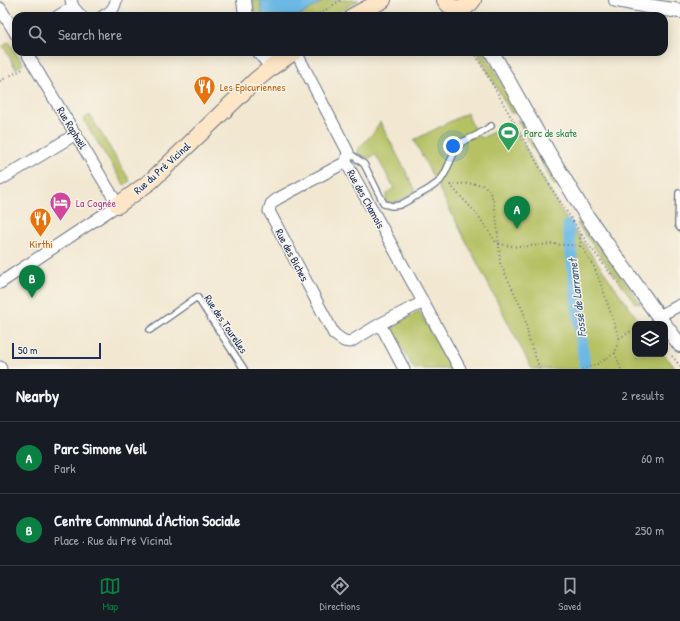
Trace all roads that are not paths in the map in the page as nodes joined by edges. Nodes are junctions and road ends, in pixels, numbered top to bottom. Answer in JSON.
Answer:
{"nodes":[{"id":1,"x":116,"y":0,"type":"edge"},
{"id":2,"x":244,"y":0,"type":"edge"},
{"id":3,"x":383,"y":0,"type":"edge"},
{"id":4,"x":445,"y":0,"type":"edge"},
{"id":5,"x":616,"y":0,"type":"edge"},
{"id":6,"x":72,"y":4,"type":"edge"},
{"id":7,"x":471,"y":7,"type":"edge"},
{"id":8,"x":0,"y":8,"type":"edge"},
{"id":9,"x":680,"y":11,"type":"edge"},
{"id":10,"x":63,"y":12,"type":"edge"},
{"id":11,"x":110,"y":12,"type":"edge"},
{"id":12,"x":246,"y":12,"type":"edge"},
{"id":13,"x":360,"y":12,"type":"edge"},
{"id":14,"x":12,"y":28,"type":"edge"},
{"id":15,"x":28,"y":56,"type":"edge"},
{"id":16,"x":263,"y":56,"type":"edge"},
{"id":17,"x":289,"y":56,"type":"edge"},
{"id":18,"x":297,"y":56,"type":"edge"},
{"id":19,"x":494,"y":56,"type":"edge"},
{"id":20,"x":272,"y":67,"type":"junction"},
{"id":21,"x":491,"y":126,"type":"dead end"},
{"id":22,"x":76,"y":134,"type":"junction"},
{"id":23,"x":347,"y":157,"type":"junction"},
{"id":24,"x":0,"y":180,"type":"edge"},
{"id":25,"x":679,"y":192,"type":"edge"},
{"id":26,"x":118,"y":205,"type":"junction"},
{"id":27,"x":680,"y":228,"type":"edge"},
{"id":28,"x":0,"y":283,"type":"edge"},
{"id":29,"x":423,"y":302,"type":"junction"},
{"id":30,"x":680,"y":305,"type":"edge"},
{"id":31,"x":662,"y":321,"type":"edge"},
{"id":32,"x":664,"y":321,"type":"edge"},
{"id":33,"x":380,"y":324,"type":"junction"},
{"id":34,"x":668,"y":329,"type":"edge"},
{"id":35,"x":150,"y":330,"type":"dead end"},
{"id":36,"x":680,"y":345,"type":"edge"},
{"id":37,"x":244,"y":369,"type":"edge"},
{"id":38,"x":404,"y":369,"type":"edge"},
{"id":39,"x":460,"y":369,"type":"edge"}],
"edges":[{"from":1,"to":11,"type":"street"},
{"from":2,"to":12,"type":"street"},
{"from":3,"to":13,"type":"main road"},
{"from":4,"to":7,"type":"main road"},
{"from":5,"to":9,"type":"street"},
{"from":6,"to":10,"type":"street"},
{"from":8,"to":14,"type":"street"},
{"from":15,"to":22,"type":"street","name":"Rue Raphaël"},
{"from":16,"to":20,"type":"street"},
{"from":17,"to":20,"type":"main road","name":"Rue du Pré Vicinal"},
{"from":18,"to":23,"type":"street","name":"Rue des Chamois"},
{"from":19,"to":31,"type":"street"},
{"from":20,"to":26,"type":"main road","name":"Rue du Pré Vicinal"},
{"from":21,"to":23,"type":"lane"},
{"from":22,"to":24,"type":"street"},
{"from":22,"to":26,"type":"street","name":"Rue Raphaël"},
{"from":23,"to":29,"type":"street","name":"Rue des Chamois"},
{"from":23,"to":33,"type":"street","name":"Rue des Biches"},
{"from":25,"to":27,"type":"lane"},
{"from":26,"to":28,"type":"street","name":"Rue du Pré Vicinal"},
{"from":29,"to":33,"type":"street","name":"Rue des Biches"},
{"from":29,"to":39,"type":"street","name":"Rue des Chamois"},
{"from":30,"to":32,"type":"street"},
{"from":33,"to":38,"type":"street"},
{"from":34,"to":36,"type":"street"},
{"from":35,"to":37,"type":"lane","name":"Rue des Tourelles"}]}
